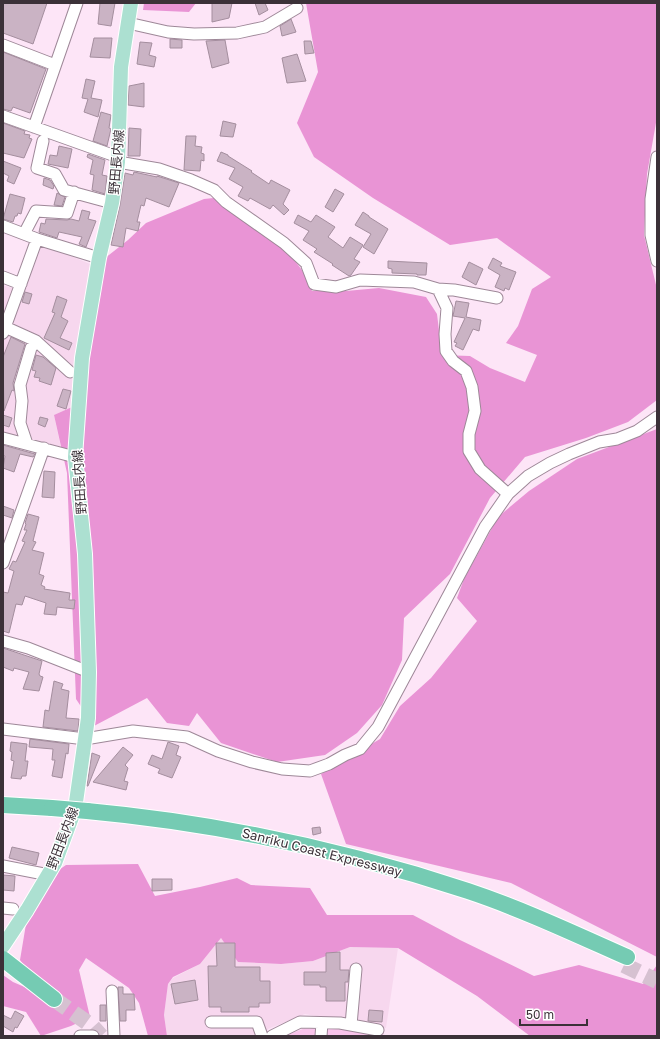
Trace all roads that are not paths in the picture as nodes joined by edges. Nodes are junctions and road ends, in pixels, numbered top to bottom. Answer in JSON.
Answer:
{"nodes":[{"id":1,"x":77,"y":3,"type":"edge"},
{"id":2,"x":131,"y":3,"type":"edge"},
{"id":3,"x":297,"y":8,"type":"dead end"},
{"id":4,"x":128,"y":23,"type":"junction"},
{"id":5,"x":3,"y":45,"type":"edge"},
{"id":6,"x":55,"y":65,"type":"junction"},
{"id":7,"x":3,"y":116,"type":"edge"},
{"id":8,"x":34,"y":127,"type":"junction"},
{"id":9,"x":43,"y":140,"type":"dead end"},
{"id":10,"x":657,"y":157,"type":"edge"},
{"id":11,"x":118,"y":160,"type":"junction"},
{"id":12,"x":74,"y":192,"type":"junction"},
{"id":13,"x":112,"y":203,"type":"junction"},
{"id":14,"x":3,"y":226,"type":"edge"},
{"id":15,"x":24,"y":234,"type":"junction"},
{"id":16,"x":37,"y":239,"type":"junction"},
{"id":17,"x":99,"y":258,"type":"junction"},
{"id":18,"x":657,"y":261,"type":"edge"},
{"id":19,"x":3,"y":277,"type":"edge"},
{"id":20,"x":21,"y":284,"type":"junction"},
{"id":21,"x":438,"y":289,"type":"junction"},
{"id":22,"x":497,"y":298,"type":"dead end"},
{"id":23,"x":4,"y":330,"type":"edge"},
{"id":24,"x":36,"y":341,"type":"junction"},
{"id":25,"x":70,"y":372,"type":"dead end"},
{"id":26,"x":657,"y":417,"type":"edge"},
{"id":27,"x":3,"y":438,"type":"edge"},
{"id":28,"x":27,"y":444,"type":"junction"},
{"id":29,"x":44,"y":448,"type":"junction"},
{"id":30,"x":75,"y":456,"type":"junction"},
{"id":31,"x":508,"y":494,"type":"junction"},
{"id":32,"x":3,"y":563,"type":"edge"},
{"id":33,"x":3,"y":642,"type":"edge"},
{"id":34,"x":89,"y":672,"type":"junction"},
{"id":35,"x":3,"y":728,"type":"edge"},
{"id":36,"x":86,"y":739,"type":"junction"},
{"id":37,"x":3,"y":805,"type":"edge"},
{"id":38,"x":52,"y":813,"type":"junction"},
{"id":39,"x":3,"y":815,"type":"edge"},
{"id":40,"x":3,"y":866,"type":"edge"},
{"id":41,"x":48,"y":875,"type":"junction"},
{"id":42,"x":3,"y":946,"type":"edge"},
{"id":43,"x":3,"y":959,"type":"edge"},
{"id":44,"x":625,"y":961,"type":"tunnel mouth"},
{"id":45,"x":356,"y":970,"type":"dead end"},
{"id":46,"x":112,"y":991,"type":"dead end"},
{"id":47,"x":54,"y":999,"type":"tunnel mouth"},
{"id":48,"x":211,"y":1022,"type":"dead end"},
{"id":49,"x":322,"y":1023,"type":"junction"},
{"id":50,"x":351,"y":1025,"type":"junction"},
{"id":51,"x":378,"y":1030,"type":"dead end"},
{"id":52,"x":80,"y":1036,"type":"edge"},
{"id":53,"x":93,"y":1036,"type":"edge"},
{"id":54,"x":114,"y":1036,"type":"edge"},
{"id":55,"x":262,"y":1036,"type":"edge"},
{"id":56,"x":272,"y":1036,"type":"edge"},
{"id":57,"x":321,"y":1036,"type":"edge"}],
"edges":[{"from":1,"to":6,"type":"street"},
{"from":2,"to":4,"type":"main road","name":"野田長内線"},
{"from":3,"to":4,"type":"street"},
{"from":4,"to":11,"type":"main road","name":"野田長内線"},
{"from":5,"to":6,"type":"street"},
{"from":6,"to":8,"type":"street"},
{"from":7,"to":8,"type":"street"},
{"from":8,"to":11,"type":"street"},
{"from":9,"to":12,"type":"street"},
{"from":10,"to":18,"type":"street"},
{"from":11,"to":13,"type":"main road","name":"野田長内線"},
{"from":11,"to":21,"type":"street"},
{"from":12,"to":13,"type":"street"},
{"from":12,"to":15,"type":"street"},
{"from":13,"to":17,"type":"main road","name":"野田長内線"},
{"from":14,"to":15,"type":"street"},
{"from":15,"to":16,"type":"street"},
{"from":16,"to":17,"type":"street"},
{"from":16,"to":20,"type":"street"},
{"from":17,"to":30,"type":"main road","name":"野田長内線"},
{"from":19,"to":20,"type":"street"},
{"from":20,"to":23,"type":"street"},
{"from":21,"to":22,"type":"street"},
{"from":21,"to":31,"type":"street"},
{"from":23,"to":24,"type":"street"},
{"from":24,"to":25,"type":"street"},
{"from":24,"to":28,"type":"street"},
{"from":26,"to":31,"type":"street"},
{"from":27,"to":28,"type":"street"},
{"from":28,"to":29,"type":"street"},
{"from":29,"to":30,"type":"street"},
{"from":29,"to":32,"type":"street"},
{"from":30,"to":34,"type":"main road","name":"野田長内線"},
{"from":31,"to":36,"type":"street"},
{"from":33,"to":34,"type":"street"},
{"from":34,"to":36,"type":"main road","name":"野田長内線"},
{"from":35,"to":36,"type":"street"},
{"from":36,"to":41,"type":"main road","name":"野田長内線"},
{"from":37,"to":38,"type":"highway","name":"Sanriku Coast Expressway"},
{"from":38,"to":39,"type":"highway","name":"Sanriku Coast Expressway"},
{"from":38,"to":44,"type":"highway","name":"Sanriku Coast Expressway"},
{"from":40,"to":41,"type":"street"},
{"from":41,"to":42,"type":"main road","name":"野田長内線"},
{"from":43,"to":47,"type":"highway"},
{"from":45,"to":50,"type":"street"},
{"from":46,"to":54,"type":"street"},
{"from":48,"to":55,"type":"street"},
{"from":49,"to":50,"type":"street"},
{"from":49,"to":56,"type":"street"},
{"from":49,"to":57,"type":"street"},
{"from":50,"to":51,"type":"street"},
{"from":52,"to":53,"type":"street"}]}
